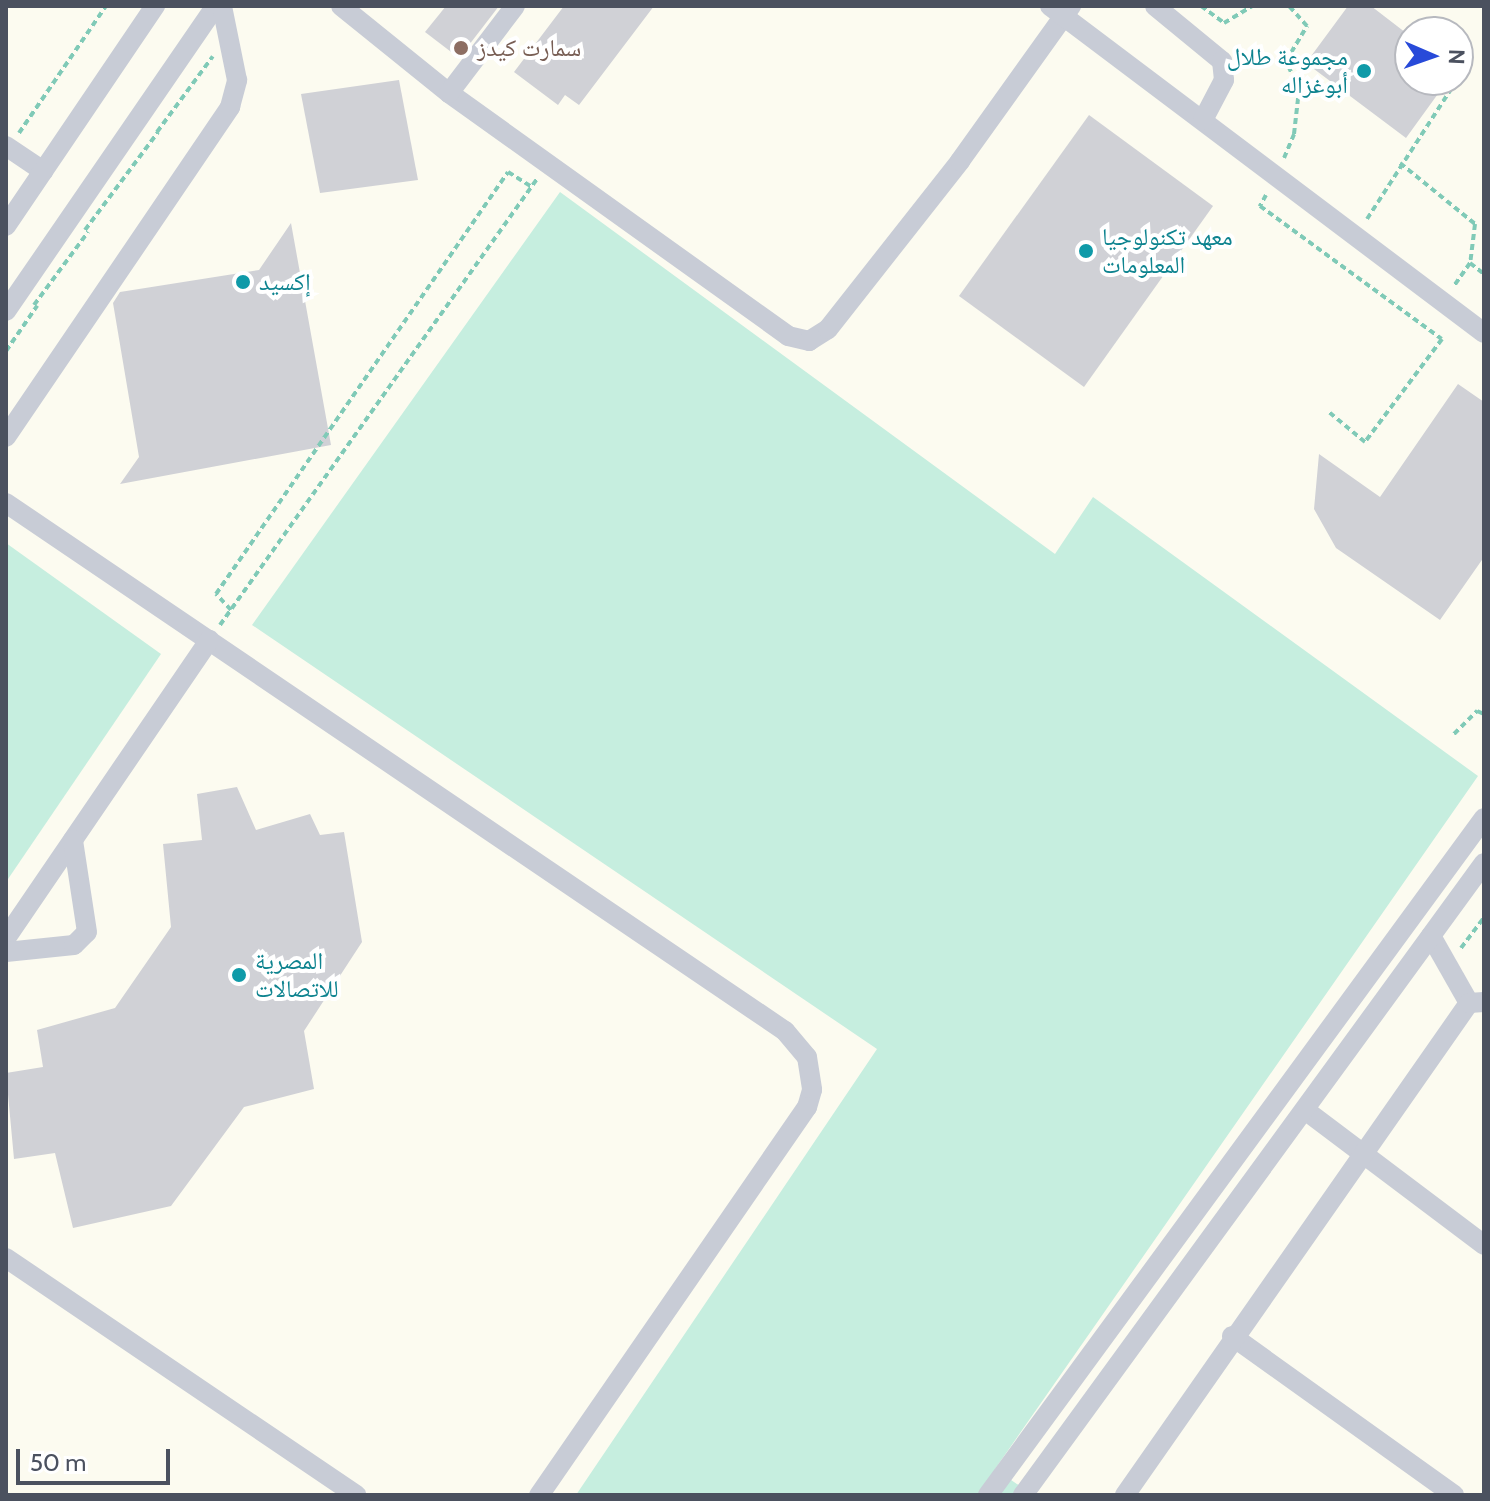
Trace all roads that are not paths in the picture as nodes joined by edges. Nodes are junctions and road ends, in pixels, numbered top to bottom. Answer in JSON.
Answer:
{"nodes":[{"id":1,"x":155,"y":6,"type":"edge"},
{"id":2,"x":219,"y":6,"type":"edge"},
{"id":3,"x":341,"y":6,"type":"edge"},
{"id":4,"x":515,"y":6,"type":"edge"},
{"id":5,"x":1155,"y":6,"type":"edge"},
{"id":6,"x":1061,"y":9,"type":"edge"},
{"id":7,"x":449,"y":93,"type":"junction"},
{"id":8,"x":1203,"y":120,"type":"junction"},
{"id":9,"x":7,"y":147,"type":"edge"},
{"id":10,"x":43,"y":171,"type":"junction"},
{"id":11,"x":6,"y":226,"type":"edge"},
{"id":12,"x":6,"y":311,"type":"edge"},
{"id":13,"x":1484,"y":333,"type":"edge"},
{"id":14,"x":6,"y":437,"type":"edge"},
{"id":15,"x":6,"y":503,"type":"edge"},
{"id":16,"x":209,"y":640,"type":"junction"},
{"id":17,"x":1484,"y":818,"type":"edge"},
{"id":18,"x":73,"y":840,"type":"junction"},
{"id":19,"x":1484,"y":863,"type":"edge"},
{"id":20,"x":1431,"y":936,"type":"junction"},
{"id":21,"x":6,"y":938,"type":"edge"},
{"id":22,"x":6,"y":952,"type":"edge"},
{"id":23,"x":1477,"y":1003,"type":"edge"},
{"id":24,"x":1305,"y":1110,"type":"junction"},
{"id":25,"x":1364,"y":1154,"type":"junction"},
{"id":26,"x":1484,"y":1245,"type":"edge"},
{"id":27,"x":6,"y":1258,"type":"edge"},
{"id":28,"x":1232,"y":1336,"type":"junction"},
{"id":29,"x":356,"y":1495,"type":"edge"},
{"id":30,"x":539,"y":1495,"type":"edge"},
{"id":31,"x":988,"y":1495,"type":"edge"},
{"id":32,"x":1023,"y":1495,"type":"edge"},
{"id":33,"x":1125,"y":1495,"type":"edge"},
{"id":34,"x":1454,"y":1495,"type":"edge"}],
"edges":[{"from":1,"to":10,"type":"street"},
{"from":2,"to":12,"type":"street"},
{"from":2,"to":14,"type":"street"},
{"from":3,"to":7,"type":"street"},
{"from":4,"to":7,"type":"street"},
{"from":5,"to":8,"type":"street"},
{"from":6,"to":7,"type":"street"},
{"from":6,"to":8,"type":"street"},
{"from":8,"to":13,"type":"street"},
{"from":9,"to":10,"type":"street"},
{"from":10,"to":11,"type":"street"},
{"from":15,"to":16,"type":"street"},
{"from":16,"to":18,"type":"street"},
{"from":16,"to":30,"type":"street"},
{"from":17,"to":31,"type":"street"},
{"from":18,"to":21,"type":"street"},
{"from":18,"to":22,"type":"street"},
{"from":19,"to":20,"type":"street"},
{"from":20,"to":23,"type":"street"},
{"from":20,"to":24,"type":"street"},
{"from":23,"to":25,"type":"street"},
{"from":24,"to":25,"type":"street"},
{"from":24,"to":32,"type":"street"},
{"from":25,"to":26,"type":"street"},
{"from":25,"to":28,"type":"street"},
{"from":27,"to":29,"type":"street"},
{"from":28,"to":33,"type":"street"},
{"from":28,"to":34,"type":"street"}]}
